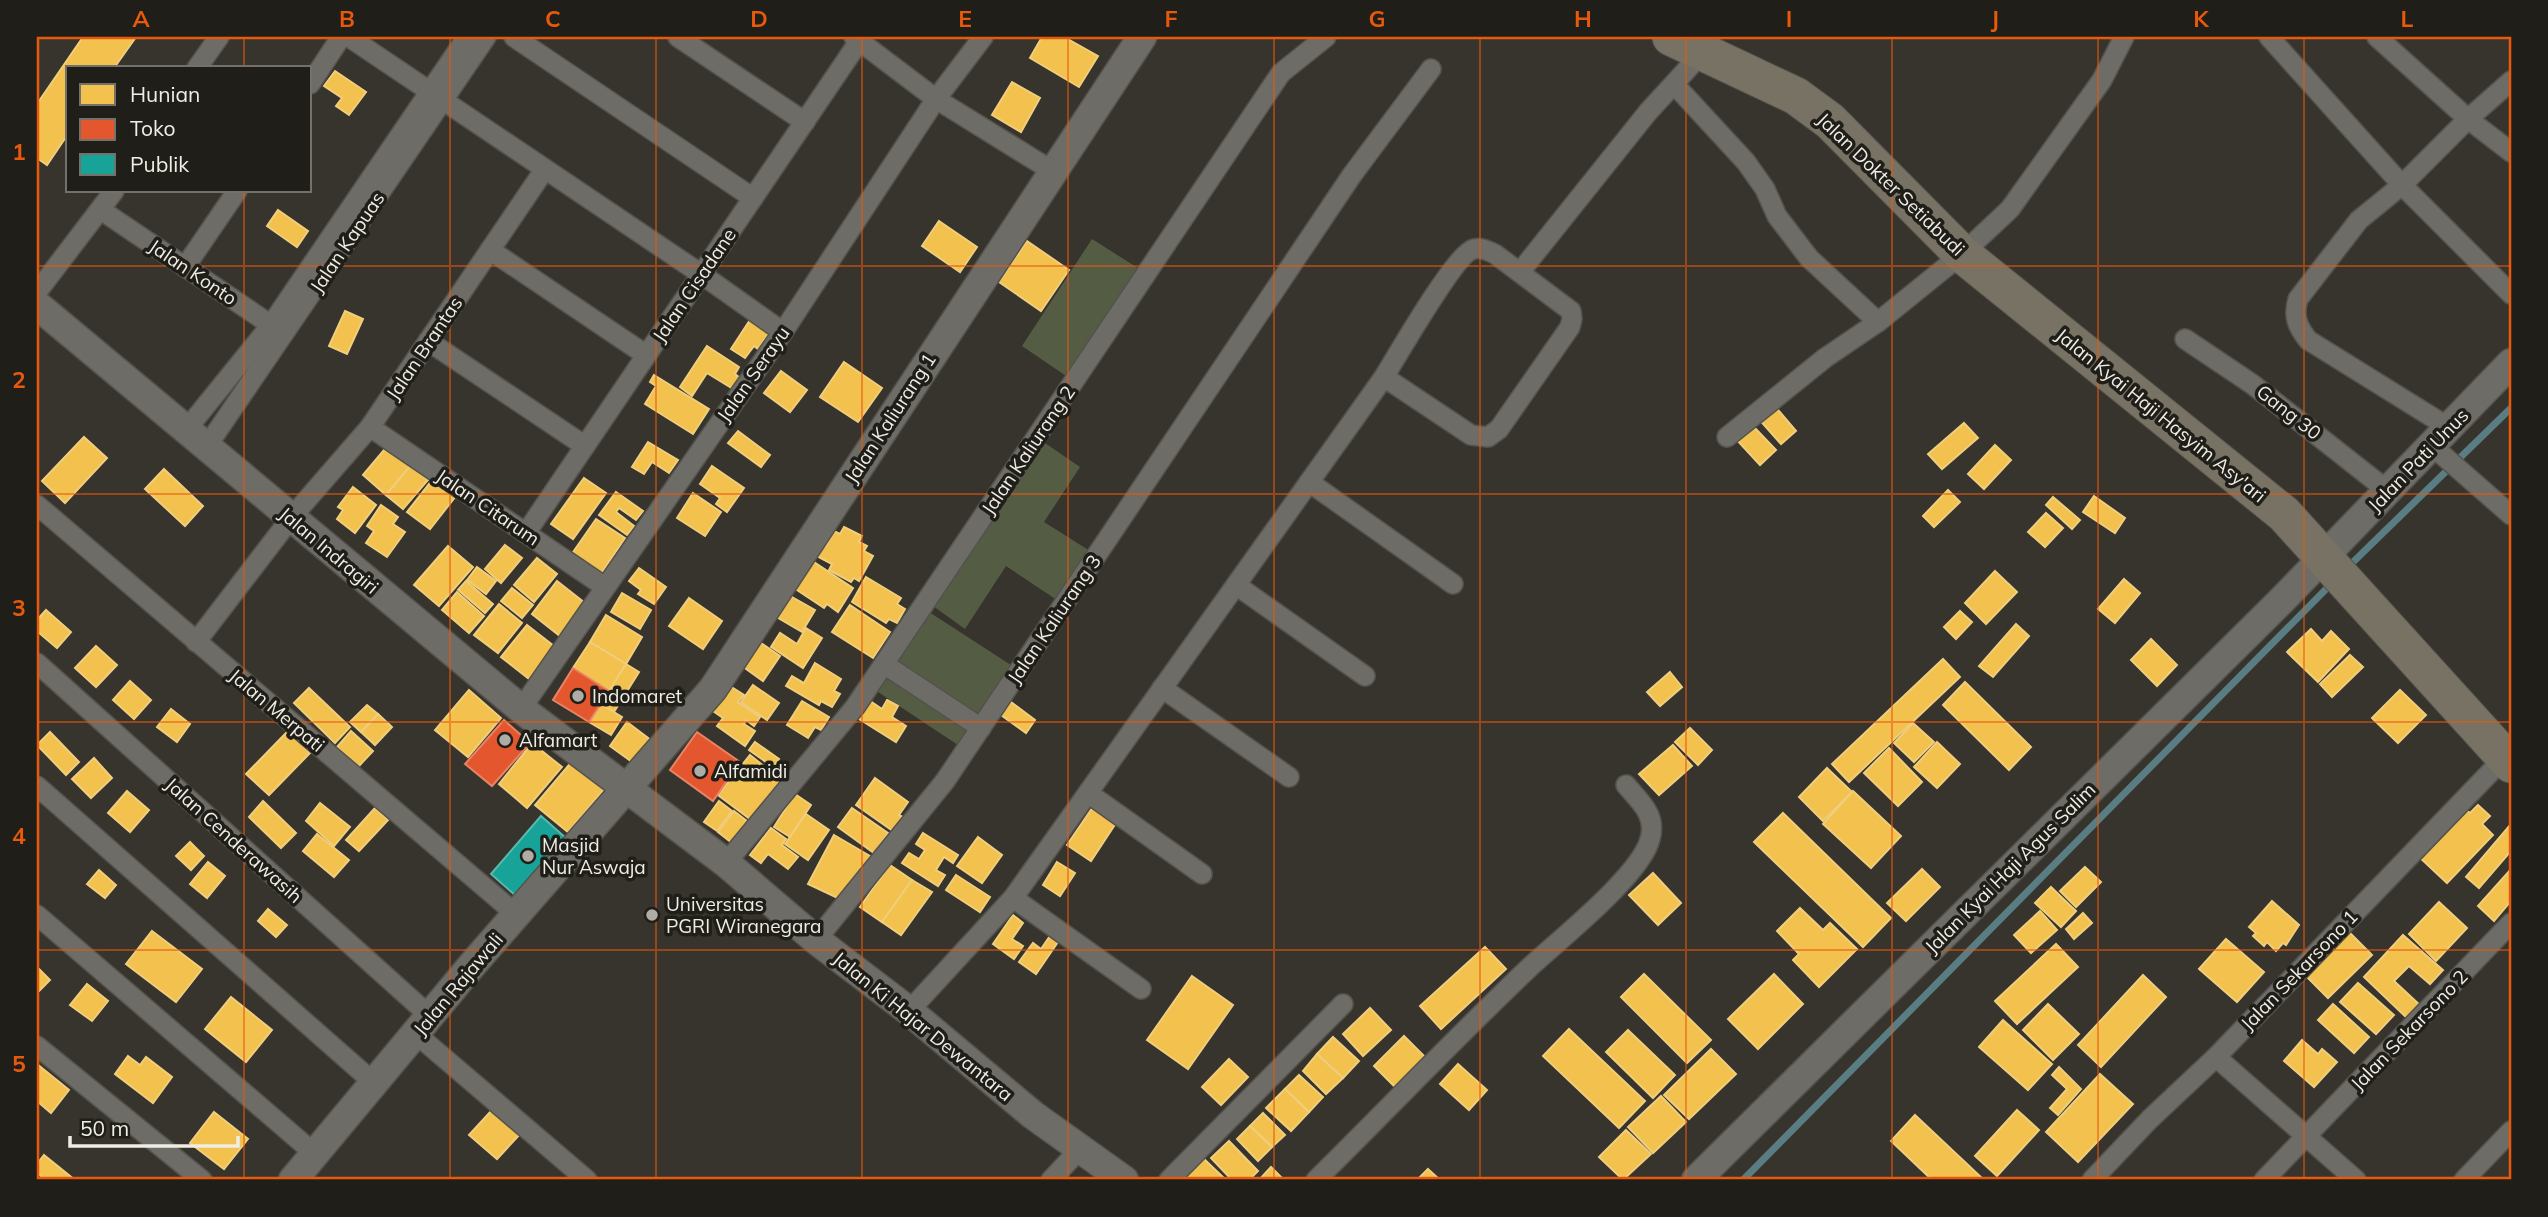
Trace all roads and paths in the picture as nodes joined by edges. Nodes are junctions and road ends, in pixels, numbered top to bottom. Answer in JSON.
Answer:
{"nodes":[{"id":1,"x":219,"y":37,"type":"edge"},
{"id":2,"x":341,"y":37,"type":"edge"},
{"id":3,"x":349,"y":37,"type":"edge"},
{"id":4,"x":467,"y":37,"type":"edge"},
{"id":5,"x":486,"y":37,"type":"edge"},
{"id":6,"x":514,"y":37,"type":"edge"},
{"id":7,"x":678,"y":37,"type":"edge"},
{"id":8,"x":982,"y":37,"type":"edge"},
{"id":9,"x":1142,"y":37,"type":"edge"},
{"id":10,"x":1326,"y":37,"type":"edge"},
{"id":11,"x":1671,"y":37,"type":"edge"},
{"id":12,"x":2124,"y":37,"type":"edge"},
{"id":13,"x":2269,"y":37,"type":"edge"},
{"id":14,"x":2377,"y":37,"type":"edge"},
{"id":15,"x":859,"y":38,"type":"edge"},
{"id":16,"x":1703,"y":52,"type":"junction"},
{"id":17,"x":198,"y":66,"type":"edge"},
{"id":18,"x":1431,"y":69,"type":"dead end"},
{"id":19,"x":312,"y":81,"type":"edge"},
{"id":20,"x":2511,"y":81,"type":"edge"},
{"id":21,"x":1674,"y":84,"type":"junction"},
{"id":22,"x":437,"y":96,"type":"junction"},
{"id":23,"x":936,"y":99,"type":"junction"},
{"id":24,"x":2469,"y":119,"type":"junction"},
{"id":25,"x":804,"y":122,"type":"junction"},
{"id":26,"x":2511,"y":152,"type":"edge"},
{"id":27,"x":545,"y":169,"type":"junction"},
{"id":28,"x":1054,"y":172,"type":"junction"},
{"id":29,"x":2402,"y":185,"type":"junction"},
{"id":30,"x":113,"y":192,"type":"edge"},
{"id":31,"x":236,"y":192,"type":"edge"},
{"id":32,"x":753,"y":198,"type":"junction"},
{"id":33,"x":101,"y":210,"type":"junction"},
{"id":34,"x":490,"y":250,"type":"junction"},
{"id":35,"x":1962,"y":254,"type":"junction"},
{"id":36,"x":185,"y":267,"type":"junction"},
{"id":37,"x":1520,"y":272,"type":"junction"},
{"id":38,"x":701,"y":274,"type":"junction"},
{"id":39,"x":2004,"y":287,"type":"joint"},
{"id":40,"x":37,"y":292,"type":"edge"},
{"id":41,"x":2511,"y":294,"type":"edge"},
{"id":42,"x":37,"y":305,"type":"edge"},
{"id":43,"x":1878,"y":321,"type":"junction"},
{"id":44,"x":278,"y":330,"type":"junction"},
{"id":45,"x":783,"y":332,"type":"junction"},
{"id":46,"x":2185,"y":339,"type":"dead end"},
{"id":47,"x":428,"y":341,"type":"junction"},
{"id":48,"x":646,"y":355,"type":"junction"},
{"id":49,"x":2511,"y":363,"type":"edge"},
{"id":50,"x":1384,"y":377,"type":"junction"},
{"id":51,"x":369,"y":427,"type":"junction"},
{"id":52,"x":196,"y":438,"type":"junction"},
{"id":53,"x":1727,"y":438,"type":"dead end"},
{"id":54,"x":2443,"y":445,"type":"junction"},
{"id":55,"x":584,"y":446,"type":"junction"},
{"id":56,"x":1309,"y":482,"type":"junction"},
{"id":57,"x":2388,"y":491,"type":"junction"},
{"id":58,"x":37,"y":505,"type":"edge"},
{"id":59,"x":2511,"y":515,"type":"edge"},
{"id":60,"x":291,"y":518,"type":"junction"},
{"id":61,"x":526,"y":533,"type":"junction"},
{"id":62,"x":2335,"y":569,"type":"junction"},
{"id":63,"x":1453,"y":583,"type":"dead end"},
{"id":64,"x":1236,"y":585,"type":"junction"},
{"id":65,"x":606,"y":587,"type":"junction"},
{"id":66,"x":196,"y":642,"type":"junction"},
{"id":67,"x":37,"y":663,"type":"edge"},
{"id":68,"x":884,"y":664,"type":"junction"},
{"id":69,"x":1365,"y":676,"type":"dead end"},
{"id":70,"x":1162,"y":688,"type":"junction"},
{"id":71,"x":521,"y":709,"type":"junction"},
{"id":72,"x":981,"y":729,"type":"junction"},
{"id":73,"x":2508,"y":761,"type":"edge"},
{"id":74,"x":1289,"y":778,"type":"dead end"},
{"id":75,"x":1626,"y":785,"type":"dead end"},
{"id":76,"x":37,"y":786,"type":"edge"},
{"id":77,"x":626,"y":790,"type":"junction"},
{"id":78,"x":1088,"y":793,"type":"junction"},
{"id":79,"x":726,"y":863,"type":"junction"},
{"id":80,"x":1202,"y":874,"type":"dead end"},
{"id":81,"x":1013,"y":898,"type":"junction"},
{"id":82,"x":37,"y":915,"type":"edge"},
{"id":83,"x":517,"y":915,"type":"junction"},
{"id":84,"x":2511,"y":923,"type":"edge"},
{"id":85,"x":816,"y":940,"type":"junction"},
{"id":86,"x":1140,"y":989,"type":"dead end"},
{"id":87,"x":1343,"y":1004,"type":"dead end"},
{"id":88,"x":909,"y":1011,"type":"junction"},
{"id":89,"x":424,"y":1025,"type":"junction"},
{"id":90,"x":37,"y":1046,"type":"edge"},
{"id":91,"x":2216,"y":1057,"type":"junction"},
{"id":92,"x":373,"y":1082,"type":"junction"},
{"id":93,"x":2511,"y":1130,"type":"edge"},
{"id":94,"x":2306,"y":1137,"type":"junction"},
{"id":95,"x":1079,"y":1150,"type":"junction"},
{"id":96,"x":316,"y":1154,"type":"junction"},
{"id":97,"x":1121,"y":1178,"type":"edge"},
{"id":98,"x":202,"y":1180,"type":"edge"},
{"id":99,"x":293,"y":1180,"type":"edge"},
{"id":100,"x":587,"y":1180,"type":"edge"},
{"id":101,"x":1051,"y":1180,"type":"edge"},
{"id":102,"x":1169,"y":1180,"type":"edge"},
{"id":103,"x":1316,"y":1180,"type":"edge"},
{"id":104,"x":1696,"y":1180,"type":"edge"},
{"id":105,"x":2092,"y":1180,"type":"edge"},
{"id":106,"x":2264,"y":1180,"type":"edge"},
{"id":107,"x":2356,"y":1180,"type":"edge"},
{"id":108,"x":2463,"y":1180,"type":"edge"}],
"edges":[{"from":1,"to":17,"type":"street"},
{"from":2,"to":19,"type":"street"},
{"from":3,"to":22,"type":"street"},
{"from":4,"to":22,"type":"street","name":"Jalan Kapuas"},
{"from":5,"to":22,"type":"street","name":"Jalan Kapuas"},
{"from":6,"to":32,"type":"street"},
{"from":7,"to":25,"type":"street"},
{"from":8,"to":23,"type":"street","name":"Jalan Serayu"},
{"from":9,"to":28,"type":"main road","name":"Jalan Kaliurang 1"},
{"from":10,"to":68,"type":"street","name":"Jalan Kaliurang 2"},
{"from":11,"to":16,"type":"highway","name":"Jalan Dokter Setiabudi"},
{"from":12,"to":35,"type":"street"},
{"from":13,"to":29,"type":"street"},
{"from":14,"to":24,"type":"street"},
{"from":15,"to":23,"type":"street"},
{"from":15,"to":25,"type":"street","name":"Jalan Cisadane"},
{"from":16,"to":21,"type":"street"},
{"from":16,"to":35,"type":"highway","name":"Jalan Dokter Setiabudi"},
{"from":18,"to":72,"type":"street","name":"Jalan Kaliurang 3"},
{"from":20,"to":24,"type":"street"},
{"from":21,"to":37,"type":"street"},
{"from":21,"to":43,"type":"street"},
{"from":22,"to":27,"type":"street"},
{"from":22,"to":44,"type":"street","name":"Jalan Kapuas"},
{"from":23,"to":28,"type":"street"},
{"from":23,"to":45,"type":"street","name":"Jalan Serayu"},
{"from":24,"to":26,"type":"street"},
{"from":24,"to":29,"type":"street"},
{"from":25,"to":32,"type":"street","name":"Jalan Cisadane"},
{"from":27,"to":34,"type":"street","name":"Jalan Brantas"},
{"from":27,"to":38,"type":"street"},
{"from":28,"to":77,"type":"main road","name":"Jalan Kaliurang 1"},
{"from":29,"to":41,"type":"street"},
{"from":29,"to":54,"type":"street"},
{"from":30,"to":33,"type":"street"},
{"from":31,"to":36,"type":"street"},
{"from":32,"to":38,"type":"street","name":"Jalan Cisadane"},
{"from":33,"to":36,"type":"street","name":"Jalan Konto"},
{"from":33,"to":40,"type":"street"},
{"from":34,"to":47,"type":"street","name":"Jalan Brantas"},
{"from":34,"to":48,"type":"street"},
{"from":35,"to":39,"type":"highway","name":"Jalan Dokter Setiabudi"},
{"from":35,"to":43,"type":"street"},
{"from":36,"to":44,"type":"street","name":"Jalan Konto"},
{"from":37,"to":50,"type":"street"},
{"from":37,"to":50,"type":"street"},
{"from":38,"to":45,"type":"street"},
{"from":38,"to":48,"type":"street","name":"Jalan Cisadane"},
{"from":39,"to":62,"type":"highway","name":"Jalan Kyai Haji Hasyim Asy'ari"},
{"from":42,"to":52,"type":"main road","name":"Jalan Indragiri"},
{"from":43,"to":53,"type":"street"},
{"from":44,"to":52,"type":"street","name":"Jalan Kapuas"},
{"from":45,"to":65,"type":"street","name":"Jalan Serayu"},
{"from":46,"to":57,"type":"street","name":"Gang 30"},
{"from":47,"to":51,"type":"street","name":"Jalan Brantas"},
{"from":47,"to":55,"type":"street"},
{"from":48,"to":55,"type":"street","name":"Jalan Cisadane"},
{"from":49,"to":54,"type":"main road","name":"Jalan Pati Unus"},
{"from":50,"to":56,"type":"street"},
{"from":51,"to":60,"type":"street","name":"Jalan Brantas"},
{"from":51,"to":61,"type":"street","name":"Jalan Citarum"},
{"from":52,"to":60,"type":"main road","name":"Jalan Indragiri"},
{"from":54,"to":57,"type":"main road","name":"Jalan Pati Unus"},
{"from":54,"to":59,"type":"street"},
{"from":55,"to":61,"type":"street","name":"Jalan Cisadane"},
{"from":56,"to":63,"type":"street"},
{"from":56,"to":64,"type":"street"},
{"from":57,"to":62,"type":"main road","name":"Jalan Pati Unus"},
{"from":58,"to":66,"type":"street","name":"Jalan Merpati"},
{"from":60,"to":66,"type":"street","name":"Jalan Brantas"},
{"from":60,"to":71,"type":"main road","name":"Jalan Indragiri"},
{"from":61,"to":65,"type":"street","name":"Jalan Citarum"},
{"from":62,"to":73,"type":"highway","name":"Jalan Kyai Haji Hasyim Asy'ari"},
{"from":62,"to":104,"type":"main road","name":"Jalan Kyai Haji Agus Salim"},
{"from":64,"to":69,"type":"street"},
{"from":64,"to":70,"type":"street"},
{"from":65,"to":71,"type":"street","name":"Jalan Serayu"},
{"from":66,"to":83,"type":"street","name":"Jalan Merpati"},
{"from":67,"to":89,"type":"street","name":"Jalan Cenderawasih"},
{"from":68,"to":72,"type":"street"},
{"from":68,"to":79,"type":"street","name":"Jalan Kaliurang 2"},
{"from":70,"to":74,"type":"street"},
{"from":70,"to":78,"type":"street"},
{"from":71,"to":77,"type":"main road","name":"Jalan Indragiri"},
{"from":72,"to":85,"type":"street","name":"Jalan Kaliurang 3"},
{"from":73,"to":91,"type":"street","name":"Jalan Sekarsono 1"},
{"from":75,"to":103,"type":"street"},
{"from":76,"to":92,"type":"street"},
{"from":77,"to":79,"type":"main road","name":"Jalan Ki Hajar Dewantara"},
{"from":77,"to":83,"type":"main road","name":"Jalan Rajawali"},
{"from":78,"to":80,"type":"street"},
{"from":78,"to":81,"type":"street"},
{"from":79,"to":85,"type":"main road","name":"Jalan Ki Hajar Dewantara"},
{"from":81,"to":86,"type":"street"},
{"from":81,"to":88,"type":"street"},
{"from":82,"to":96,"type":"street"},
{"from":83,"to":89,"type":"main road","name":"Jalan Rajawali"},
{"from":84,"to":94,"type":"street","name":"Jalan Sekarsono 2"},
{"from":85,"to":88,"type":"main road","name":"Jalan Ki Hajar Dewantara"},
{"from":87,"to":102,"type":"street"},
{"from":88,"to":95,"type":"main road","name":"Jalan Ki Hajar Dewantara"},
{"from":89,"to":92,"type":"main road","name":"Jalan Rajawali"},
{"from":89,"to":100,"type":"street","name":"Jalan Cenderawasih"},
{"from":90,"to":98,"type":"street"},
{"from":91,"to":94,"type":"street"},
{"from":91,"to":105,"type":"street","name":"Jalan Sekarsono 1"},
{"from":92,"to":96,"type":"main road","name":"Jalan Rajawali"},
{"from":93,"to":108,"type":"street"},
{"from":94,"to":106,"type":"street","name":"Jalan Sekarsono 2"},
{"from":94,"to":107,"type":"street"},
{"from":95,"to":97,"type":"main road","name":"Jalan Ki Hajar Dewantara"},
{"from":95,"to":101,"type":"street"},
{"from":96,"to":99,"type":"main road","name":"Jalan Rajawali"}]}
